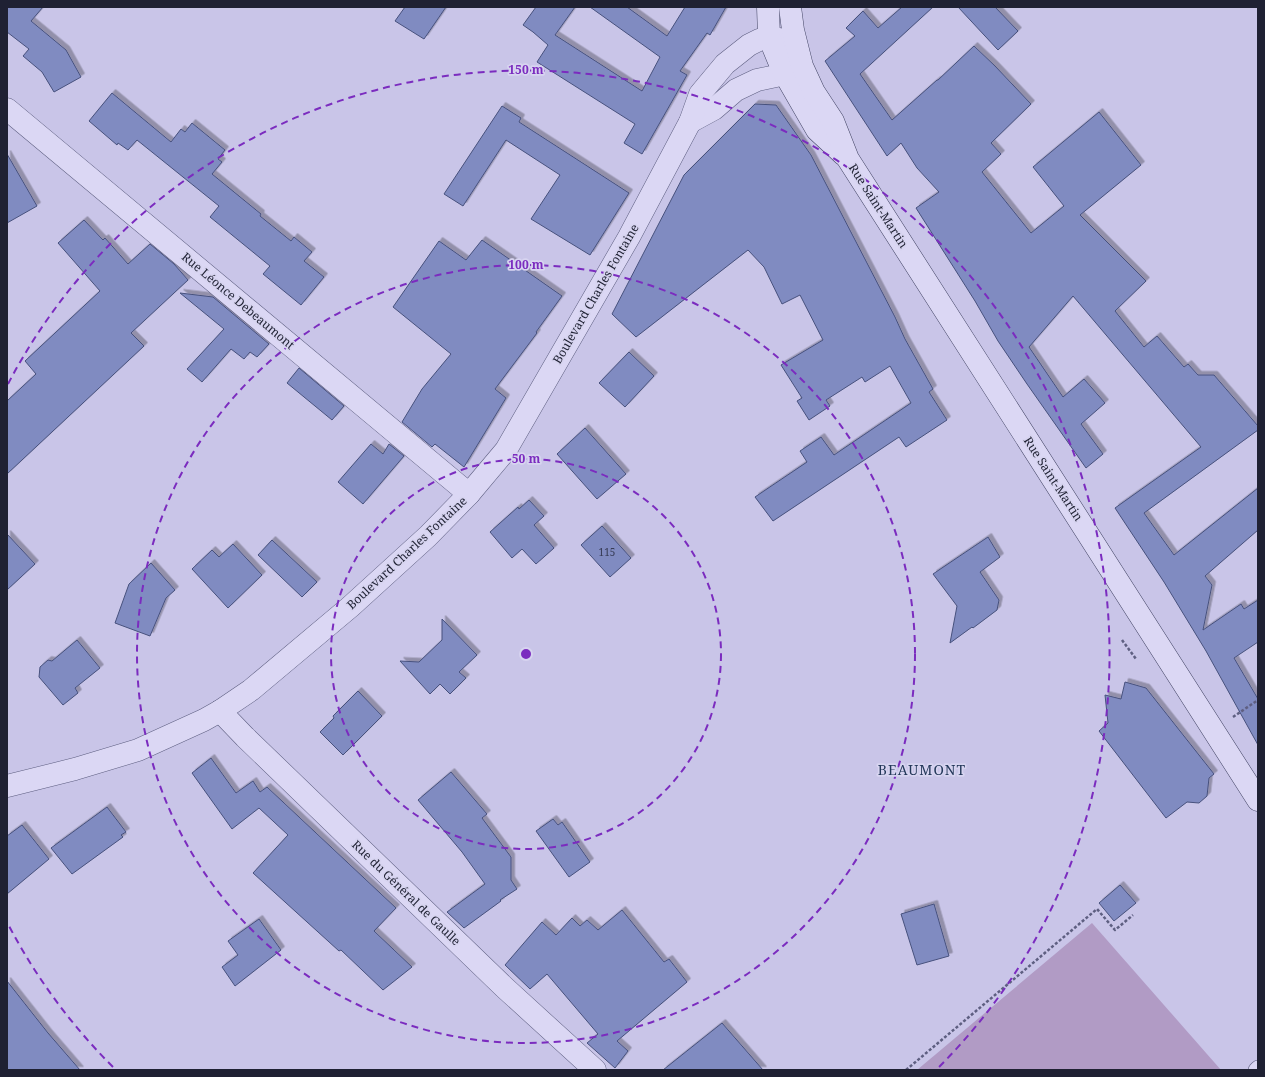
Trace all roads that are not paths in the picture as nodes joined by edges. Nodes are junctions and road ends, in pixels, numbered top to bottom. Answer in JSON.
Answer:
{"nodes":[{"id":1,"x":768,"y":7,"type":"edge"},
{"id":2,"x":789,"y":7,"type":"edge"},
{"id":3,"x":784,"y":48,"type":"junction"},
{"id":4,"x":814,"y":92,"type":"junction"},
{"id":5,"x":7,"y":109,"type":"edge"},
{"id":6,"x":690,"y":122,"type":"junction"},
{"id":7,"x":848,"y":159,"type":"junction"},
{"id":8,"x":469,"y":494,"type":"junction"},
{"id":9,"x":220,"y":711,"type":"junction"},
{"id":10,"x":7,"y":786,"type":"edge"},
{"id":11,"x":1258,"y":800,"type":"edge"},
{"id":12,"x":595,"y":1070,"type":"edge"}],
"edges":[{"from":1,"to":3,"type":"street"},
{"from":2,"to":3,"type":"street"},
{"from":3,"to":4,"type":"street","name":"Rue Saint-Martin"},
{"from":3,"to":4,"type":"street"},
{"from":3,"to":6,"type":"street"},
{"from":3,"to":6,"type":"street","name":"Boulevard Charles Fontaine"},
{"from":3,"to":7,"type":"street","name":"Rue Saint-Martin"},
{"from":4,"to":7,"type":"street","name":"Rue Saint-Martin"},
{"from":5,"to":8,"type":"street","name":"Rue Léonce Debeaumont"},
{"from":6,"to":8,"type":"street","name":"Boulevard Charles Fontaine"},
{"from":7,"to":11,"type":"street","name":"Rue Saint-Martin"},
{"from":8,"to":9,"type":"street","name":"Boulevard Charles Fontaine"},
{"from":9,"to":10,"type":"street","name":"Boulevard Charles Fontaine"},
{"from":9,"to":12,"type":"street","name":"Rue du Général de Gaulle"}]}
